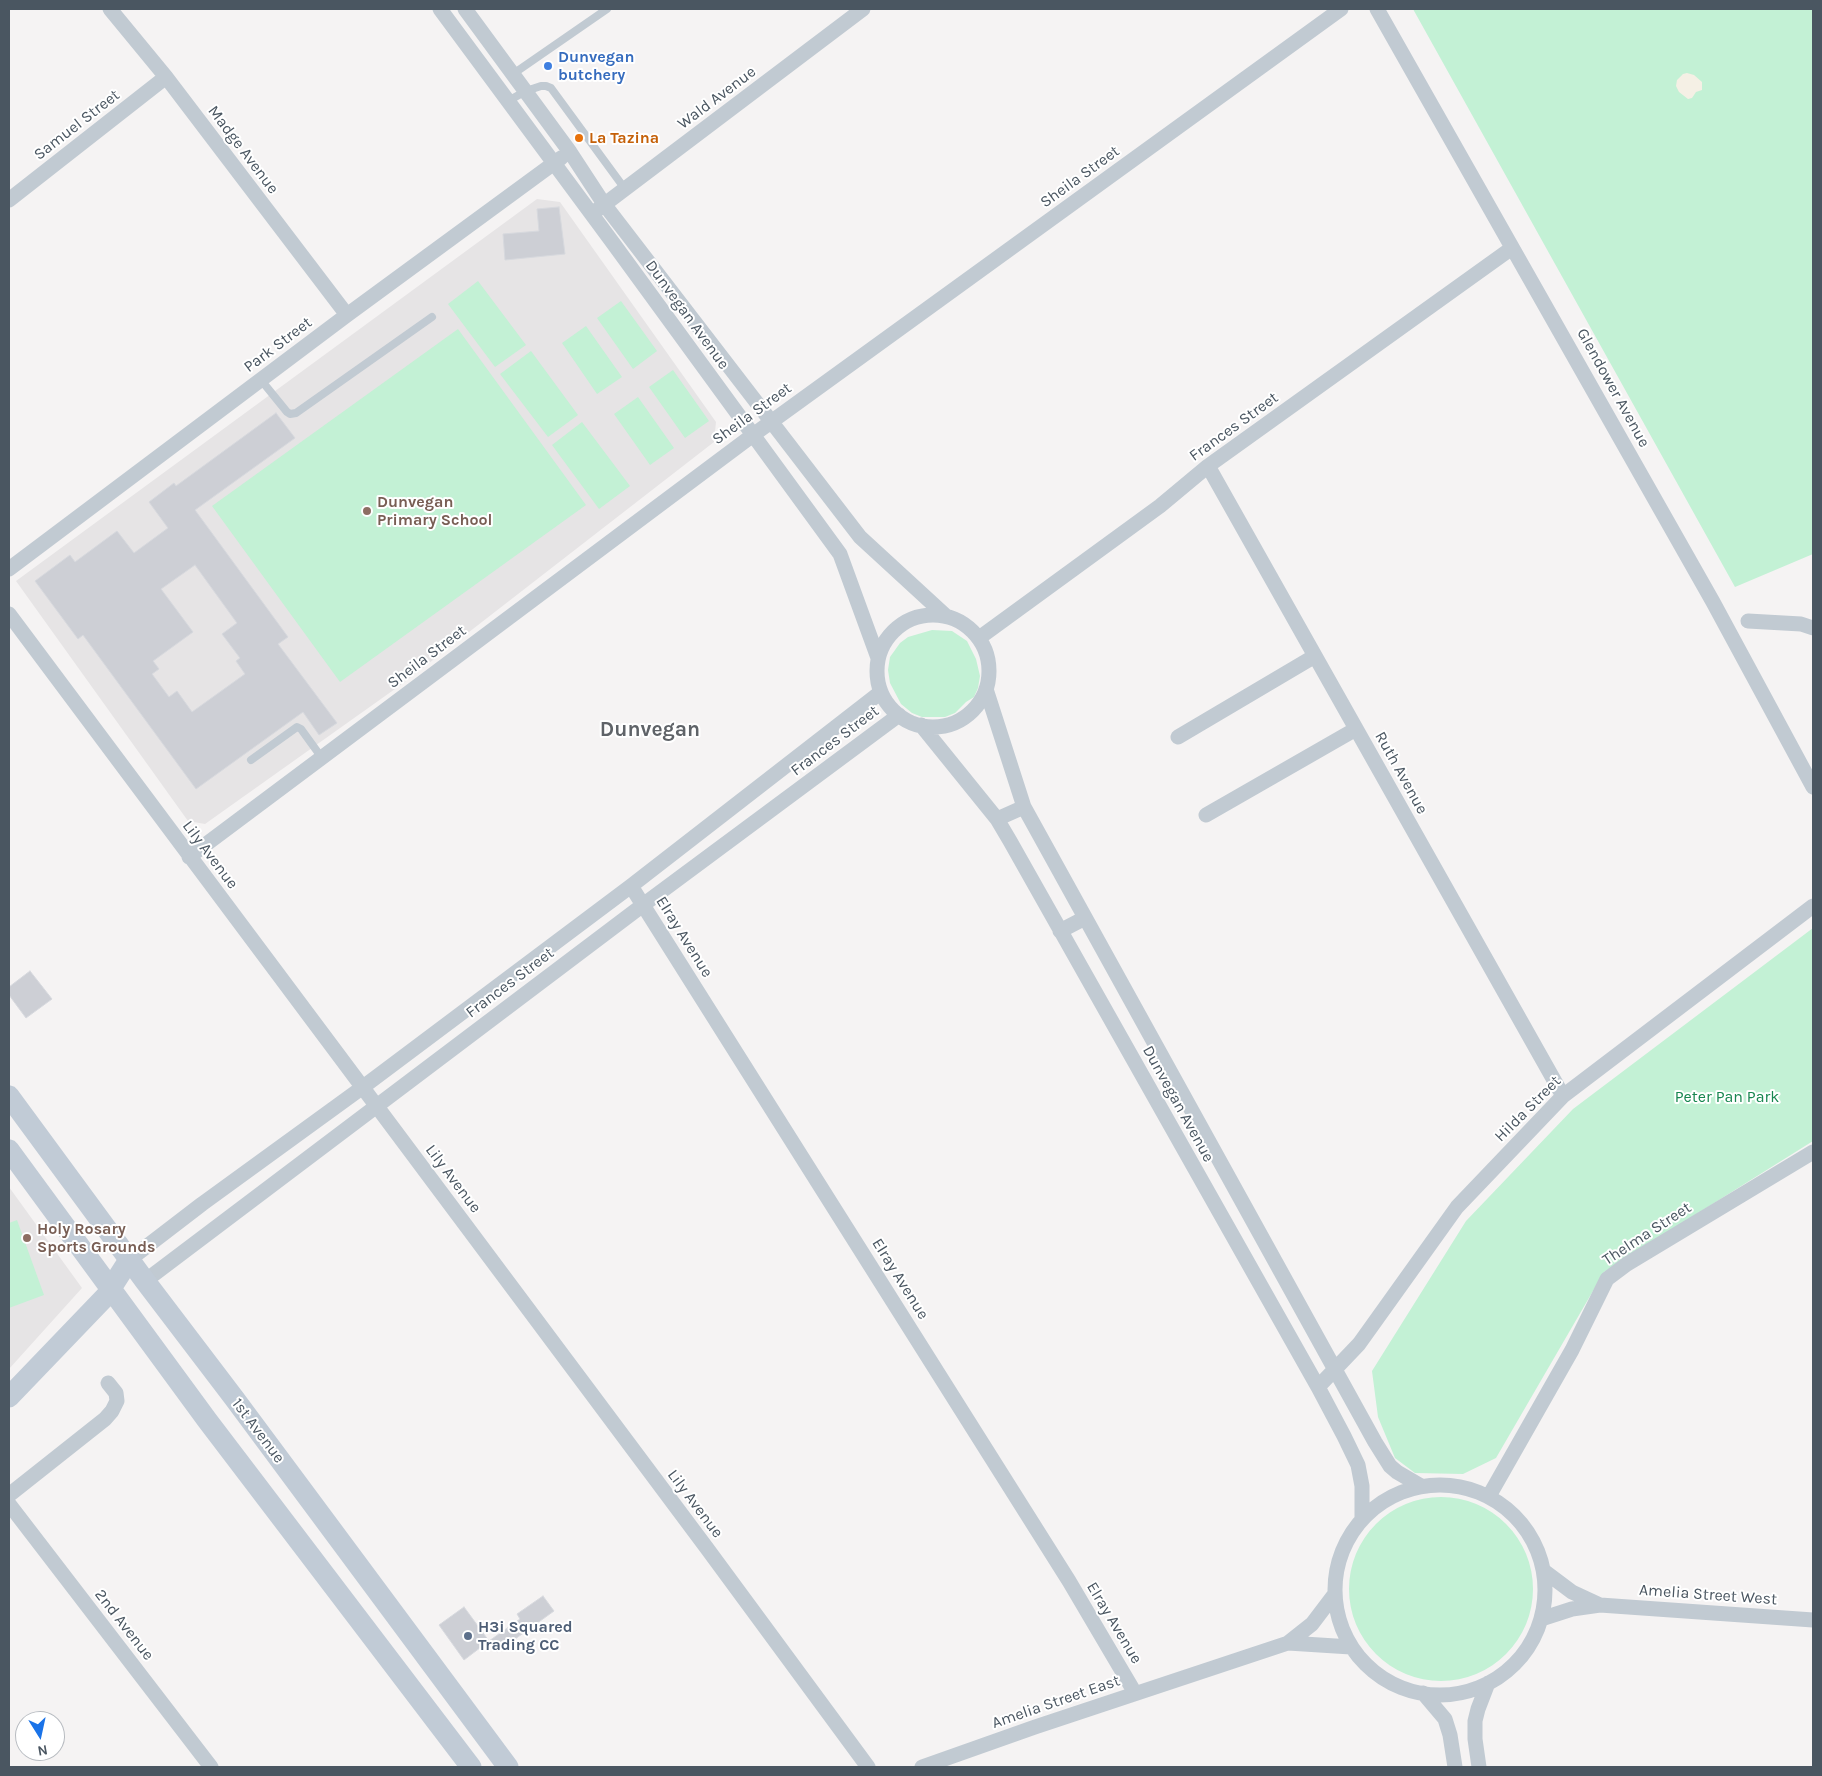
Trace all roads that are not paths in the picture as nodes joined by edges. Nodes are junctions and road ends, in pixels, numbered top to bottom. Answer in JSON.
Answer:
{"nodes":[{"id":1,"x":110,"y":9,"type":"edge"},
{"id":2,"x":440,"y":9,"type":"edge"},
{"id":3,"x":465,"y":9,"type":"edge"},
{"id":4,"x":607,"y":9,"type":"edge"},
{"id":5,"x":863,"y":9,"type":"edge"},
{"id":6,"x":1341,"y":9,"type":"edge"},
{"id":7,"x":1377,"y":9,"type":"edge"},
{"id":8,"x":512,"y":74,"type":"junction"},
{"id":9,"x":166,"y":77,"type":"junction"},
{"id":10,"x":526,"y":91,"type":"junction"},
{"id":11,"x":508,"y":101,"type":"junction"},
{"id":12,"x":570,"y":152,"type":"junction"},
{"id":13,"x":553,"y":162,"type":"junction"},
{"id":14,"x":625,"y":189,"type":"junction"},
{"id":15,"x":9,"y":200,"type":"edge"},
{"id":16,"x":604,"y":204,"type":"junction"},
{"id":17,"x":592,"y":215,"type":"junction"},
{"id":18,"x":1512,"y":248,"type":"junction"},
{"id":19,"x":347,"y":315,"type":"junction"},
{"id":20,"x":432,"y":317,"type":"dead end"},
{"id":21,"x":261,"y":380,"type":"junction"},
{"id":22,"x":772,"y":421,"type":"junction"},
{"id":23,"x":753,"y":434,"type":"junction"},
{"id":24,"x":1208,"y":466,"type":"junction"},
{"id":25,"x":860,"y":537,"type":"junction"},
{"id":26,"x":840,"y":554,"type":"junction"},
{"id":27,"x":9,"y":569,"type":"edge"},
{"id":28,"x":9,"y":614,"type":"edge"},
{"id":29,"x":946,"y":616,"type":"junction"},
{"id":30,"x":1748,"y":621,"type":"dead end"},
{"id":31,"x":1813,"y":628,"type":"edge"},
{"id":32,"x":978,"y":638,"type":"junction"},
{"id":33,"x":1315,"y":656,"type":"junction"},
{"id":34,"x":878,"y":658,"type":"junction"},
{"id":35,"x":986,"y":688,"type":"junction"},
{"id":36,"x":881,"y":692,"type":"junction"},
{"id":37,"x":899,"y":715,"type":"junction"},
{"id":38,"x":921,"y":725,"type":"junction"},
{"id":39,"x":1356,"y":729,"type":"junction"},
{"id":40,"x":1178,"y":737,"type":"dead end"},
{"id":41,"x":322,"y":758,"type":"junction"},
{"id":42,"x":252,"y":760,"type":"dead end"},
{"id":43,"x":1813,"y":787,"type":"edge"},
{"id":44,"x":1024,"y":807,"type":"junction"},
{"id":45,"x":1206,"y":815,"type":"dead end"},
{"id":46,"x":997,"y":819,"type":"junction"},
{"id":47,"x":189,"y":857,"type":"junction"},
{"id":48,"x":632,"y":886,"type":"junction"},
{"id":49,"x":643,"y":905,"type":"junction"},
{"id":50,"x":1813,"y":906,"type":"edge"},
{"id":51,"x":1085,"y":918,"type":"junction"},
{"id":52,"x":1060,"y":931,"type":"junction"},
{"id":53,"x":1154,"y":1042,"type":"junction"},
{"id":54,"x":1130,"y":1055,"type":"junction"},
{"id":55,"x":363,"y":1087,"type":"junction"},
{"id":56,"x":9,"y":1096,"type":"edge"},
{"id":57,"x":1563,"y":1096,"type":"junction"},
{"id":58,"x":376,"y":1106,"type":"junction"},
{"id":59,"x":9,"y":1150,"type":"edge"},
{"id":60,"x":1813,"y":1152,"type":"edge"},
{"id":61,"x":1216,"y":1154,"type":"junction"},
{"id":62,"x":1193,"y":1166,"type":"junction"},
{"id":63,"x":129,"y":1260,"type":"junction"},
{"id":64,"x":145,"y":1281,"type":"junction"},
{"id":65,"x":110,"y":1290,"type":"junction"},
{"id":66,"x":1334,"y":1371,"type":"junction"},
{"id":67,"x":108,"y":1383,"type":"dead end"},
{"id":68,"x":1318,"y":1387,"type":"junction"},
{"id":69,"x":9,"y":1397,"type":"edge"},
{"id":70,"x":234,"y":1398,"type":"junction"},
{"id":71,"x":207,"y":1420,"type":"junction"},
{"id":72,"x":1421,"y":1486,"type":"junction"},
{"id":73,"x":9,"y":1495,"type":"edge"},
{"id":74,"x":1488,"y":1496,"type":"junction"},
{"id":75,"x":9,"y":1504,"type":"edge"},
{"id":76,"x":1362,"y":1520,"type":"junction"},
{"id":77,"x":1544,"y":1571,"type":"junction"},
{"id":78,"x":1334,"y":1595,"type":"junction"},
{"id":79,"x":1600,"y":1605,"type":"junction"},
{"id":80,"x":1541,"y":1619,"type":"junction"},
{"id":81,"x":1813,"y":1620,"type":"edge"},
{"id":82,"x":1288,"y":1643,"type":"junction"},
{"id":83,"x":1351,"y":1647,"type":"junction"},
{"id":84,"x":1488,"y":1683,"type":"junction"},
{"id":85,"x":1423,"y":1693,"type":"junction"},
{"id":86,"x":1136,"y":1694,"type":"junction"},
{"id":87,"x":464,"y":1708,"type":"junction"},
{"id":88,"x":439,"y":1724,"type":"junction"},
{"id":89,"x":212,"y":1767,"type":"edge"},
{"id":90,"x":471,"y":1767,"type":"edge"},
{"id":91,"x":508,"y":1767,"type":"edge"},
{"id":92,"x":868,"y":1767,"type":"edge"},
{"id":93,"x":922,"y":1767,"type":"edge"},
{"id":94,"x":1455,"y":1767,"type":"edge"},
{"id":95,"x":1479,"y":1767,"type":"edge"}],
"edges":[{"from":1,"to":9,"type":"street","name":"Madge Avenue"},
{"from":2,"to":11,"type":"street","name":"Dunvegan Avenue"},
{"from":3,"to":8,"type":"street","name":"Dunvegan Avenue"},
{"from":4,"to":8,"type":"lane"},
{"from":5,"to":14,"type":"street","name":"Wald Avenue"},
{"from":6,"to":22,"type":"street","name":"Sheila Street"},
{"from":7,"to":18,"type":"street","name":"Glendower Avenue"},
{"from":8,"to":10,"type":"street","name":"Dunvegan Avenue"},
{"from":9,"to":15,"type":"street","name":"Samuel Street"},
{"from":9,"to":19,"type":"street","name":"Madge Avenue"},
{"from":10,"to":11,"type":"lane"},
{"from":10,"to":12,"type":"street","name":"Dunvegan Avenue"},
{"from":10,"to":14,"type":"lane"},
{"from":11,"to":13,"type":"street","name":"Dunvegan Avenue"},
{"from":12,"to":13,"type":"street","name":"Park Street"},
{"from":12,"to":16,"type":"street","name":"Dunvegan Avenue"},
{"from":13,"to":17,"type":"street","name":"Dunvegan Avenue"},
{"from":13,"to":19,"type":"street","name":"Park Street"},
{"from":14,"to":16,"type":"street","name":"Wald Avenue"},
{"from":16,"to":17,"type":"street","name":"Wald Avenue"},
{"from":16,"to":22,"type":"street","name":"Dunvegan Avenue"},
{"from":17,"to":23,"type":"street","name":"Dunvegan Avenue"},
{"from":18,"to":24,"type":"street","name":"Frances Street"},
{"from":18,"to":43,"type":"street","name":"Glendower Avenue"},
{"from":19,"to":21,"type":"street","name":"Park Street"},
{"from":20,"to":21,"type":"lane"},
{"from":21,"to":27,"type":"street","name":"Park Street"},
{"from":22,"to":23,"type":"street","name":"Sheila Street"},
{"from":22,"to":25,"type":"street","name":"Dunvegan Avenue"},
{"from":23,"to":26,"type":"street","name":"Dunvegan Avenue"},
{"from":23,"to":41,"type":"street","name":"Sheila Street"},
{"from":24,"to":32,"type":"street","name":"Frances Street"},
{"from":24,"to":33,"type":"street","name":"Ruth Avenue"},
{"from":25,"to":26,"type":"street"},
{"from":25,"to":29,"type":"street","name":"Dunvegan Avenue"},
{"from":26,"to":34,"type":"street","name":"Dunvegan Avenue"},
{"from":28,"to":47,"type":"street","name":"Lily Avenue"},
{"from":29,"to":32,"type":"street"},
{"from":29,"to":34,"type":"street"},
{"from":30,"to":31,"type":"street"},
{"from":32,"to":35,"type":"street"},
{"from":33,"to":39,"type":"street","name":"Ruth Avenue"},
{"from":33,"to":40,"type":"street"},
{"from":34,"to":36,"type":"street"},
{"from":35,"to":38,"type":"street"},
{"from":35,"to":44,"type":"street","name":"Dunvegan Avenue"},
{"from":36,"to":37,"type":"street"},
{"from":36,"to":48,"type":"street","name":"Frances Street"},
{"from":37,"to":38,"type":"street"},
{"from":37,"to":49,"type":"street","name":"Frances Street"},
{"from":38,"to":46,"type":"street","name":"Dunvegan Avenue"},
{"from":39,"to":45,"type":"street"},
{"from":39,"to":57,"type":"street","name":"Ruth Avenue"},
{"from":41,"to":42,"type":"lane"},
{"from":41,"to":47,"type":"street","name":"Sheila Street"},
{"from":44,"to":46,"type":"street"},
{"from":44,"to":51,"type":"street","name":"Dunvegan Avenue"},
{"from":46,"to":52,"type":"street","name":"Dunvegan Avenue"},
{"from":47,"to":55,"type":"street","name":"Lily Avenue"},
{"from":48,"to":49,"type":"street","name":"Elray Avenue"},
{"from":48,"to":55,"type":"street","name":"Frances Street"},
{"from":49,"to":58,"type":"street","name":"Frances Street"},
{"from":49,"to":86,"type":"street","name":"Elray Avenue"},
{"from":50,"to":57,"type":"street","name":"Hilda Street"},
{"from":51,"to":52,"type":"street"},
{"from":51,"to":53,"type":"street","name":"Dunvegan Avenue"},
{"from":52,"to":54,"type":"street","name":"Dunvegan Avenue"},
{"from":53,"to":54,"type":"street"},
{"from":53,"to":61,"type":"street","name":"Dunvegan Avenue"},
{"from":54,"to":62,"type":"street","name":"Dunvegan Avenue"},
{"from":55,"to":58,"type":"street","name":"Lily Avenue"},
{"from":55,"to":63,"type":"street","name":"Frances Street"},
{"from":56,"to":63,"type":"main road","name":"1st Avenue"},
{"from":57,"to":66,"type":"street","name":"Hilda Street"},
{"from":58,"to":64,"type":"street","name":"Frances Street"},
{"from":58,"to":92,"type":"street","name":"Lily Avenue"},
{"from":59,"to":65,"type":"main road","name":"1st Avenue"},
{"from":60,"to":74,"type":"street","name":"Thelma Street"},
{"from":61,"to":62,"type":"street"},
{"from":61,"to":66,"type":"street","name":"Dunvegan Avenue"},
{"from":62,"to":68,"type":"street","name":"Dunvegan Avenue"},
{"from":63,"to":64,"type":"main road","name":"1st Avenue"},
{"from":63,"to":65,"type":"main road"},
{"from":64,"to":65,"type":"main road"},
{"from":64,"to":70,"type":"main road","name":"1st Avenue"},
{"from":65,"to":69,"type":"main road"},
{"from":65,"to":71,"type":"main road","name":"1st Avenue"},
{"from":66,"to":68,"type":"street","name":"Hilda Street"},
{"from":66,"to":72,"type":"street","name":"Dunvegan Avenue"},
{"from":67,"to":73,"type":"street"},
{"from":68,"to":76,"type":"street","name":"Dunvegan Avenue"},
{"from":70,"to":71,"type":"main road"},
{"from":70,"to":87,"type":"main road","name":"1st Avenue"},
{"from":71,"to":88,"type":"main road","name":"1st Avenue"},
{"from":72,"to":74,"type":"street"},
{"from":72,"to":76,"type":"street"},
{"from":74,"to":77,"type":"street"},
{"from":75,"to":89,"type":"street","name":"2nd Avenue"},
{"from":76,"to":78,"type":"street"},
{"from":77,"to":79,"type":"street","name":"Amelia Street West"},
{"from":77,"to":80,"type":"street"},
{"from":78,"to":82,"type":"street","name":"Amelia Street East"},
{"from":78,"to":83,"type":"street"},
{"from":79,"to":80,"type":"street","name":"Amelia Street West"},
{"from":79,"to":81,"type":"street","name":"Amelia Street West"},
{"from":80,"to":84,"type":"street"},
{"from":82,"to":83,"type":"street","name":"Amelia Street East"},
{"from":82,"to":86,"type":"street","name":"Amelia Street East"},
{"from":83,"to":85,"type":"street"},
{"from":84,"to":85,"type":"street"},
{"from":84,"to":95,"type":"street"},
{"from":85,"to":94,"type":"street"},
{"from":86,"to":93,"type":"street","name":"Amelia Street East"},
{"from":87,"to":88,"type":"main road"},
{"from":87,"to":91,"type":"main road","name":"1st Avenue"},
{"from":88,"to":90,"type":"main road","name":"1st Avenue"}]}
